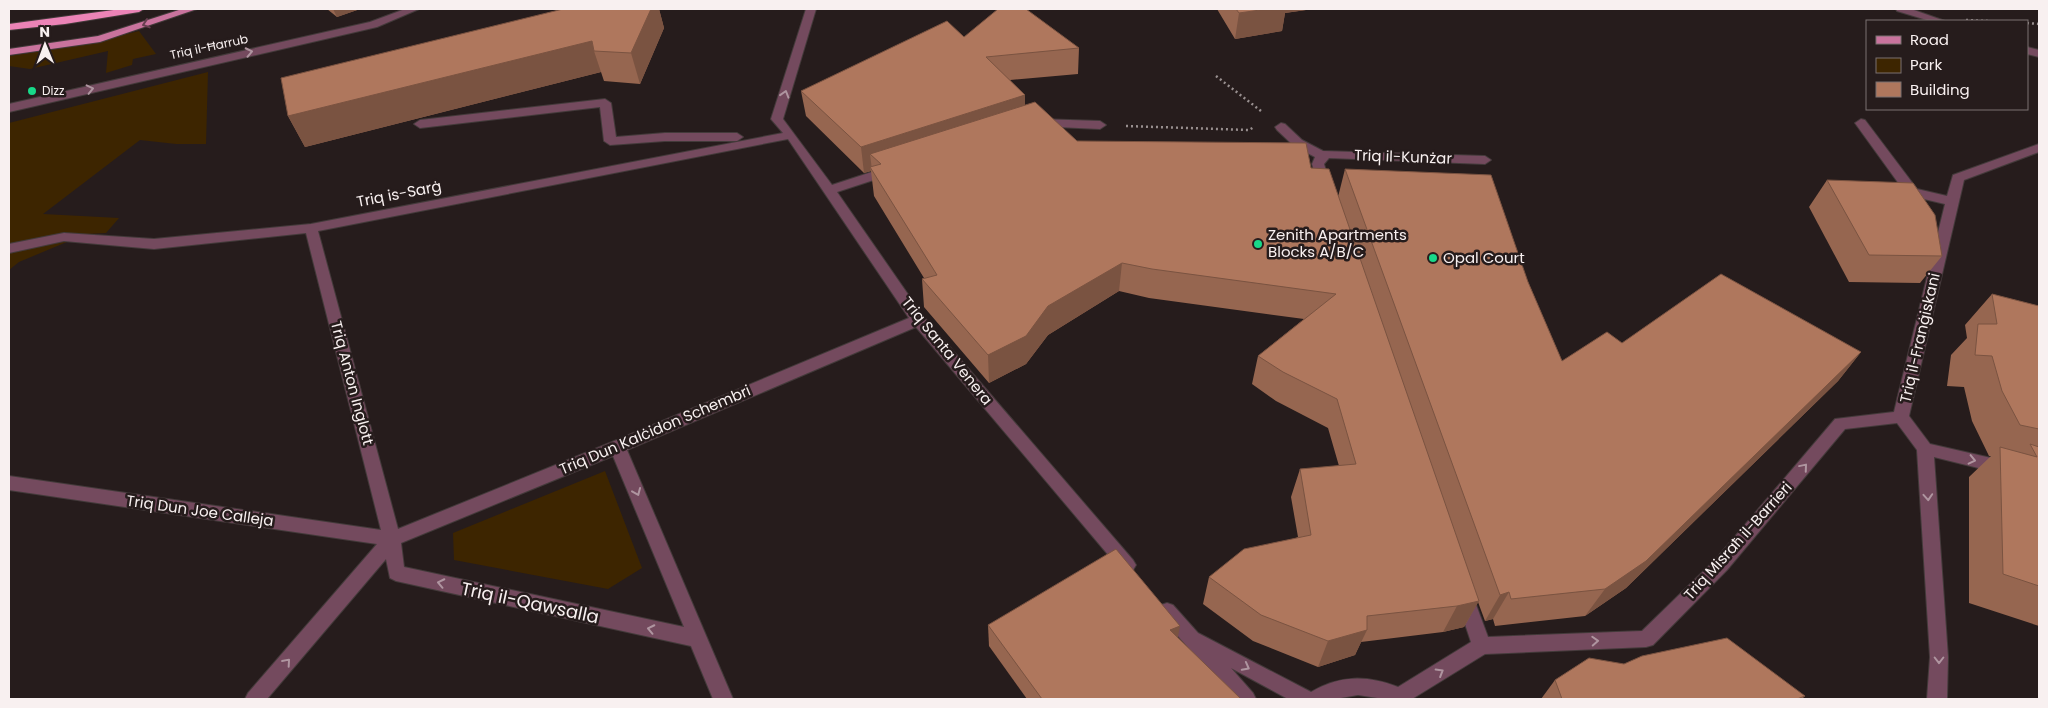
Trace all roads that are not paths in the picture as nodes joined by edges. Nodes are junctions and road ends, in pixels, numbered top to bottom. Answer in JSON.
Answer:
{"nodes":[{"id":1,"x":139,"y":9,"type":"edge"},
{"id":2,"x":192,"y":9,"type":"edge"},
{"id":3,"x":414,"y":9,"type":"edge"},
{"id":4,"x":811,"y":9,"type":"edge"},
{"id":5,"x":1901,"y":9,"type":"edge"},
{"id":6,"x":1937,"y":20,"type":"edge"},
{"id":7,"x":9,"y":27,"type":"edge"},
{"id":8,"x":9,"y":52,"type":"edge"},
{"id":9,"x":9,"y":108,"type":"edge"},
{"id":10,"x":1861,"y":123,"type":"dead end"},
{"id":11,"x":420,"y":124,"type":"dead end"},
{"id":12,"x":1100,"y":124,"type":"road end"},
{"id":13,"x":1027,"y":126,"type":"edge"},
{"id":14,"x":1281,"y":127,"type":"road end"},
{"id":15,"x":791,"y":135,"type":"junction"},
{"id":16,"x":771,"y":138,"type":"junction"},
{"id":17,"x":2039,"y":148,"type":"edge"},
{"id":18,"x":1302,"y":158,"type":"edge"},
{"id":19,"x":1321,"y":158,"type":"junction"},
{"id":20,"x":1485,"y":160,"type":"dead end"},
{"id":21,"x":905,"y":166,"type":"edge"},
{"id":22,"x":830,"y":190,"type":"junction"},
{"id":23,"x":1328,"y":198,"type":"edge"},
{"id":24,"x":1953,"y":202,"type":"junction"},
{"id":25,"x":311,"y":228,"type":"junction"},
{"id":26,"x":9,"y":248,"type":"edge"},
{"id":27,"x":918,"y":320,"type":"junction"},
{"id":28,"x":1901,"y":417,"type":"junction"},
{"id":29,"x":618,"y":447,"type":"junction"},
{"id":30,"x":1925,"y":449,"type":"junction"},
{"id":31,"x":2039,"y":476,"type":"edge"},
{"id":32,"x":9,"y":483,"type":"edge"},
{"id":33,"x":392,"y":539,"type":"junction"},
{"id":34,"x":1136,"y":575,"type":"edge"},
{"id":35,"x":1460,"y":581,"type":"edge"},
{"id":36,"x":1156,"y":598,"type":"edge"},
{"id":37,"x":1188,"y":636,"type":"junction"},
{"id":38,"x":699,"y":639,"type":"junction"},
{"id":39,"x":1482,"y":646,"type":"junction"},
{"id":40,"x":1400,"y":698,"type":"edge"},
{"id":41,"x":255,"y":699,"type":"edge"},
{"id":42,"x":723,"y":699,"type":"edge"},
{"id":43,"x":1246,"y":699,"type":"edge"},
{"id":44,"x":1306,"y":699,"type":"edge"},
{"id":45,"x":1316,"y":699,"type":"edge"},
{"id":46,"x":1937,"y":699,"type":"edge"}],
"edges":[{"from":1,"to":7,"type":"highway"},
{"from":2,"to":8,"type":"main road","one_way":true},
{"from":9,"to":3,"type":"street","name":"Triq il-Ħarrub","one_way":true},
{"from":15,"to":4,"type":"street","name":"Triq Santa Venera","one_way":true},
{"from":5,"to":6,"type":"street"},
{"from":10,"to":24,"type":"street"},
{"from":11,"to":16,"type":"street"},
{"from":12,"to":13,"type":"street"},
{"from":14,"to":19,"type":"street"},
{"from":15,"to":16,"type":"street","name":"Triq is-Sarġ"},
{"from":15,"to":22,"type":"street","name":"Triq Santa Venera"},
{"from":16,"to":25,"type":"street","name":"Triq is-Sarġ"},
{"from":17,"to":24,"type":"street","name":"Triq il-Franġiskani"},
{"from":18,"to":19,"type":"street","name":"Triq il-Kunżar"},
{"from":19,"to":20,"type":"street","name":"Triq il-Kunżar"},
{"from":19,"to":23,"type":"street"},
{"from":21,"to":22,"type":"street"},
{"from":22,"to":27,"type":"street","name":"Triq Santa Venera"},
{"from":24,"to":28,"type":"street","name":"Triq il-Franġiskani"},
{"from":25,"to":26,"type":"street","name":"Triq is-Sarġ"},
{"from":25,"to":33,"type":"street","name":"Triq Anton Inglott"},
{"from":27,"to":29,"type":"street","name":"Triq Dun Kalċidon Schembri"},
{"from":27,"to":34,"type":"street","name":"Triq Santa Venera"},
{"from":28,"to":30,"type":"street","name":"Triq il-Franġiskani"},
{"from":39,"to":28,"type":"street","name":"Triq Misraħ il-Barrieri","one_way":true},
{"from":29,"to":33,"type":"street","name":"Triq Dun Kalċidon Schembri"},
{"from":29,"to":38,"type":"street","one_way":true},
{"from":30,"to":31,"type":"street","one_way":true},
{"from":30,"to":46,"type":"street","one_way":true},
{"from":32,"to":33,"type":"street","name":"Triq Dun Joe Calleja"},
{"from":38,"to":33,"type":"street","name":"Triq il-Qawsalla","one_way":true},
{"from":41,"to":33,"type":"street","one_way":true},
{"from":35,"to":39,"type":"street"},
{"from":36,"to":37,"type":"street"},
{"from":37,"to":43,"type":"street"},
{"from":37,"to":44,"type":"street","one_way":true},
{"from":38,"to":42,"type":"street"},
{"from":40,"to":39,"type":"street","name":"Triq Misraħ il-Barrieri","one_way":true},
{"from":40,"to":45,"type":"street"}]}
